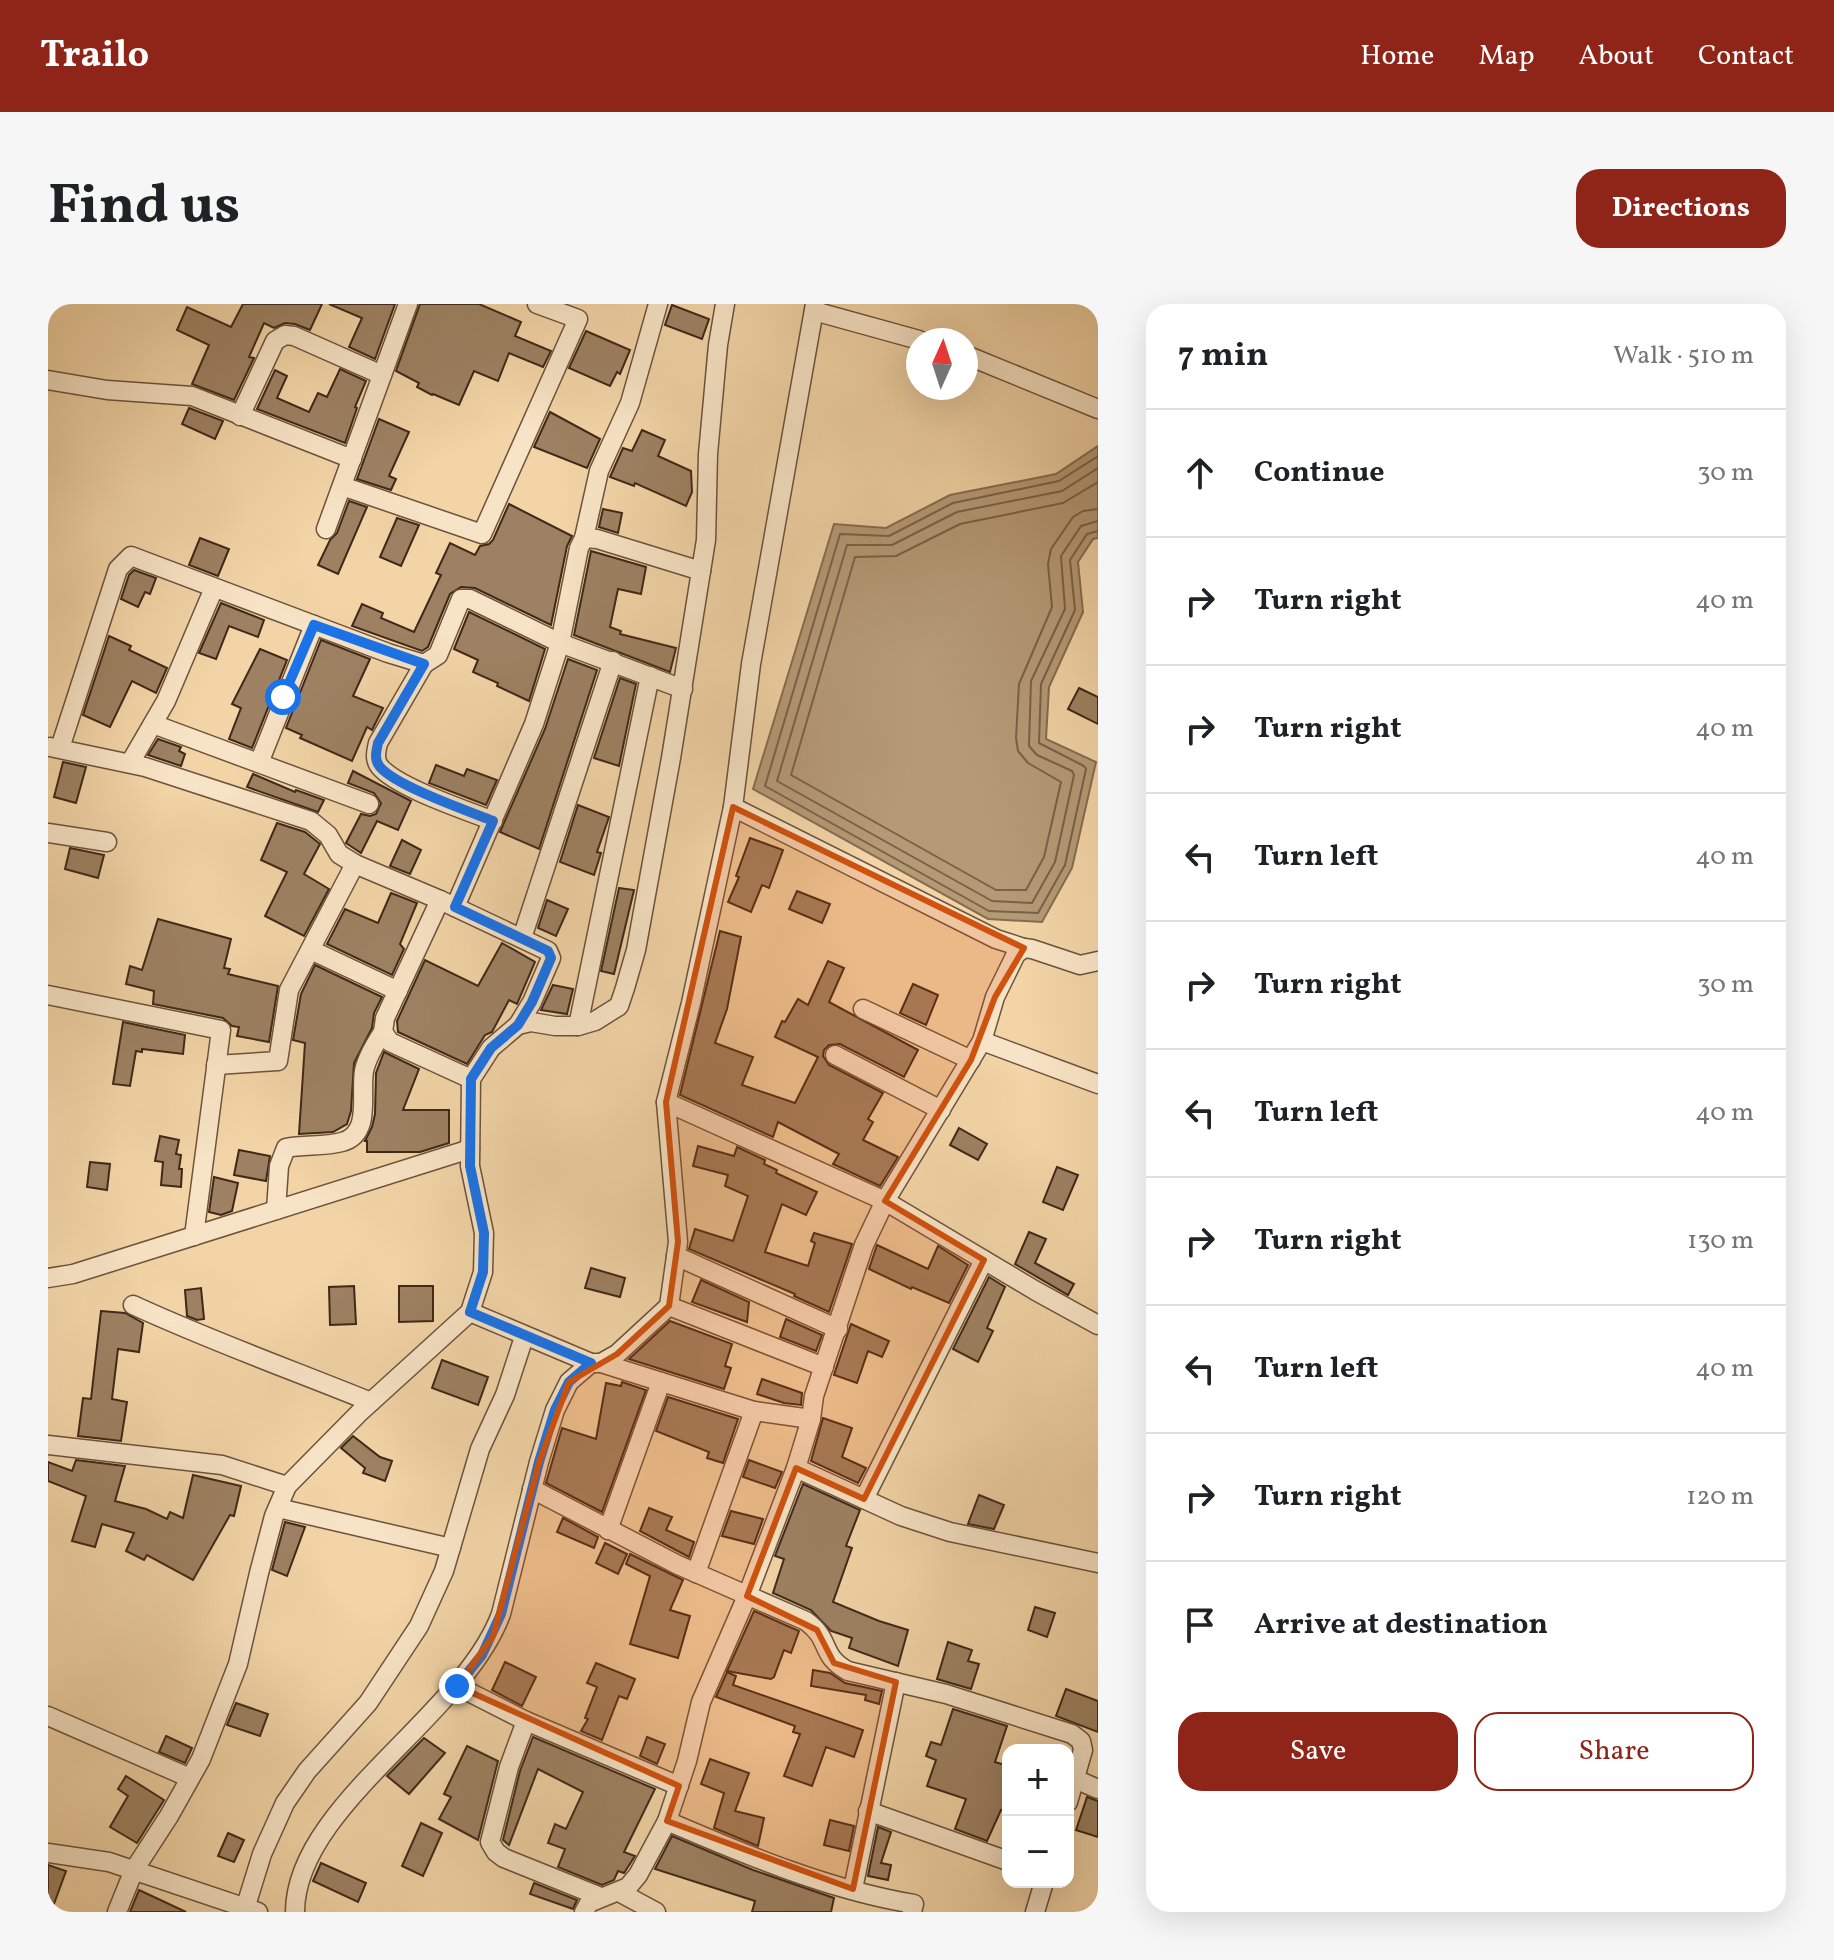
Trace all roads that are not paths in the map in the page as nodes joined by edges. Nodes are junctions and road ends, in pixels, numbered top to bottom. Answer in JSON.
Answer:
{"nodes":[{"id":1,"x":408,"y":304,"type":"edge"},
{"id":2,"x":658,"y":304,"type":"edge"},
{"id":3,"x":725,"y":304,"type":"edge"},
{"id":4,"x":543,"y":305,"type":"edge"},
{"id":5,"x":814,"y":308,"type":"edge"},
{"id":6,"x":906,"y":336,"type":"edge"},
{"id":7,"x":978,"y":360,"type":"edge"},
{"id":8,"x":382,"y":375,"type":"junction"},
{"id":9,"x":48,"y":380,"type":"edge"},
{"id":10,"x":1098,"y":409,"type":"edge"},
{"id":11,"x":240,"y":416,"type":"junction"},
{"id":12,"x":352,"y":459,"type":"junction"},
{"id":13,"x":342,"y":486,"type":"junction"},
{"id":14,"x":326,"y":529,"type":"dead end"},
{"id":15,"x":584,"y":538,"type":"junction"},
{"id":16,"x":701,"y":571,"type":"junction"},
{"id":17,"x":214,"y":588,"type":"junction"},
{"id":18,"x":314,"y":625,"type":"junction"},
{"id":19,"x":560,"y":643,"type":"junction"},
{"id":20,"x":613,"y":661,"type":"junction"},
{"id":21,"x":424,"y":664,"type":"junction"},
{"id":22,"x":650,"y":676,"type":"junction"},
{"id":23,"x":683,"y":689,"type":"junction"},
{"id":24,"x":153,"y":724,"type":"junction"},
{"id":25,"x":54,"y":748,"type":"edge"},
{"id":26,"x":130,"y":763,"type":"junction"},
{"id":27,"x":259,"y":763,"type":"junction"},
{"id":28,"x":369,"y":804,"type":"dead end"},
{"id":29,"x":733,"y":807,"type":"junction"},
{"id":30,"x":493,"y":821,"type":"junction"},
{"id":31,"x":48,"y":833,"type":"edge"},
{"id":32,"x":107,"y":842,"type":"dead end"},
{"id":33,"x":355,"y":864,"type":"junction"},
{"id":34,"x":448,"y":903,"type":"junction"},
{"id":35,"x":522,"y":938,"type":"junction"},
{"id":36,"x":1024,"y":948,"type":"junction"},
{"id":37,"x":311,"y":950,"type":"junction"},
{"id":38,"x":1096,"y":965,"type":"edge"},
{"id":39,"x":398,"y":991,"type":"junction"},
{"id":40,"x":48,"y":995,"type":"edge"},
{"id":41,"x":863,"y":1009,"type":"dead end"},
{"id":42,"x":518,"y":1025,"type":"junction"},
{"id":43,"x":578,"y":1026,"type":"junction"},
{"id":44,"x":383,"y":1032,"type":"junction"},
{"id":45,"x":982,"y":1041,"type":"junction"},
{"id":46,"x":835,"y":1055,"type":"dead end"},
{"id":47,"x":971,"y":1060,"type":"junction"},
{"id":48,"x":216,"y":1065,"type":"junction"},
{"id":49,"x":471,"y":1079,"type":"junction"},
{"id":50,"x":1098,"y":1084,"type":"edge"},
{"id":51,"x":666,"y":1102,"type":"junction"},
{"id":52,"x":941,"y":1110,"type":"junction"},
{"id":53,"x":470,"y":1158,"type":"junction"},
{"id":54,"x":885,"y":1201,"type":"junction"},
{"id":55,"x":276,"y":1210,"type":"junction"},
{"id":56,"x":194,"y":1236,"type":"junction"},
{"id":57,"x":676,"y":1256,"type":"junction"},
{"id":58,"x":984,"y":1260,"type":"junction"},
{"id":59,"x":48,"y":1278,"type":"edge"},
{"id":60,"x":133,"y":1305,"type":"dead end"},
{"id":61,"x":669,"y":1306,"type":"junction"},
{"id":62,"x":470,"y":1312,"type":"junction"},
{"id":63,"x":1098,"y":1325,"type":"edge"},
{"id":64,"x":838,"y":1329,"type":"junction"},
{"id":65,"x":530,"y":1338,"type":"junction"},
{"id":66,"x":590,"y":1361,"type":"junction"},
{"id":67,"x":824,"y":1367,"type":"junction"},
{"id":68,"x":661,"y":1382,"type":"junction"},
{"id":69,"x":371,"y":1402,"type":"junction"},
{"id":70,"x":754,"y":1411,"type":"junction"},
{"id":71,"x":811,"y":1419,"type":"junction"},
{"id":72,"x":48,"y":1445,"type":"edge"},
{"id":73,"x":796,"y":1468,"type":"junction"},
{"id":74,"x":287,"y":1486,"type":"junction"},
{"id":75,"x":532,"y":1489,"type":"junction"},
{"id":76,"x":864,"y":1499,"type":"junction"},
{"id":77,"x":278,"y":1508,"type":"junction"},
{"id":78,"x":608,"y":1530,"type":"junction"},
{"id":79,"x":451,"y":1548,"type":"junction"},
{"id":80,"x":1098,"y":1563,"type":"edge"},
{"id":81,"x":696,"y":1573,"type":"junction"},
{"id":82,"x":747,"y":1596,"type":"junction"},
{"id":83,"x":896,"y":1682,"type":"junction"},
{"id":84,"x":457,"y":1686,"type":"junction"},
{"id":85,"x":48,"y":1716,"type":"edge"},
{"id":86,"x":526,"y":1721,"type":"junction"},
{"id":87,"x":190,"y":1778,"type":"junction"},
{"id":88,"x":1075,"y":1779,"type":"junction"},
{"id":89,"x":1074,"y":1782,"type":"edge"},
{"id":90,"x":679,"y":1786,"type":"junction"},
{"id":91,"x":1098,"y":1789,"type":"edge"},
{"id":92,"x":868,"y":1811,"type":"junction"},
{"id":93,"x":667,"y":1821,"type":"junction"},
{"id":94,"x":48,"y":1853,"type":"edge"},
{"id":95,"x":1002,"y":1859,"type":"edge"},
{"id":96,"x":134,"y":1870,"type":"junction"},
{"id":97,"x":1042,"y":1888,"type":"edge"},
{"id":98,"x":853,"y":1889,"type":"junction"},
{"id":99,"x":610,"y":1894,"type":"junction"},
{"id":100,"x":249,"y":1910,"type":"edge"},
{"id":101,"x":117,"y":1912,"type":"edge"},
{"id":102,"x":295,"y":1912,"type":"edge"},
{"id":103,"x":584,"y":1912,"type":"edge"},
{"id":104,"x":656,"y":1912,"type":"edge"},
{"id":105,"x":912,"y":1912,"type":"edge"},
{"id":106,"x":1035,"y":1912,"type":"edge"}],
"edges":[{"from":1,"to":8,"type":"street"},
{"from":2,"to":15,"type":"street"},
{"from":3,"to":16,"type":"street"},
{"from":4,"to":13,"type":"street"},
{"from":5,"to":6,"type":"street"},
{"from":5,"to":29,"type":"street"},
{"from":7,"to":10,"type":"street"},
{"from":8,"to":11,"type":"street"},
{"from":8,"to":12,"type":"street"},
{"from":9,"to":11,"type":"street"},
{"from":11,"to":12,"type":"street"},
{"from":12,"to":13,"type":"street"},
{"from":13,"to":14,"type":"street"},
{"from":15,"to":16,"type":"street"},
{"from":15,"to":19,"type":"street"},
{"from":16,"to":23,"type":"street"},
{"from":17,"to":18,"type":"street"},
{"from":17,"to":24,"type":"street"},
{"from":17,"to":25,"type":"street"},
{"from":18,"to":21,"type":"street"},
{"from":18,"to":27,"type":"street"},
{"from":19,"to":20,"type":"street"},
{"from":19,"to":21,"type":"street"},
{"from":19,"to":30,"type":"street"},
{"from":20,"to":22,"type":"street"},
{"from":20,"to":35,"type":"street"},
{"from":21,"to":30,"type":"street"},
{"from":22,"to":23,"type":"street"},
{"from":22,"to":43,"type":"street"},
{"from":23,"to":43,"type":"street"},
{"from":24,"to":26,"type":"street"},
{"from":24,"to":27,"type":"street"},
{"from":25,"to":26,"type":"street"},
{"from":26,"to":33,"type":"street"},
{"from":27,"to":28,"type":"street"},
{"from":29,"to":36,"type":"street"},
{"from":29,"to":51,"type":"street"},
{"from":30,"to":34,"type":"street"},
{"from":31,"to":32,"type":"street"},
{"from":33,"to":34,"type":"street"},
{"from":33,"to":37,"type":"street"},
{"from":34,"to":35,"type":"street"},
{"from":34,"to":39,"type":"street"},
{"from":35,"to":42,"type":"street"},
{"from":36,"to":38,"type":"street"},
{"from":36,"to":45,"type":"street"},
{"from":37,"to":39,"type":"street"},
{"from":37,"to":48,"type":"street"},
{"from":39,"to":44,"type":"street"},
{"from":40,"to":48,"type":"street"},
{"from":41,"to":47,"type":"street"},
{"from":42,"to":43,"type":"street"},
{"from":42,"to":49,"type":"street"},
{"from":44,"to":49,"type":"street"},
{"from":44,"to":55,"type":"street"},
{"from":45,"to":47,"type":"street"},
{"from":45,"to":50,"type":"street"},
{"from":46,"to":52,"type":"street"},
{"from":47,"to":52,"type":"street"},
{"from":48,"to":56,"type":"street"},
{"from":49,"to":53,"type":"street"},
{"from":51,"to":54,"type":"street"},
{"from":51,"to":57,"type":"street"},
{"from":52,"to":54,"type":"street"},
{"from":53,"to":55,"type":"street"},
{"from":53,"to":62,"type":"street"},
{"from":54,"to":58,"type":"street"},
{"from":54,"to":64,"type":"street"},
{"from":55,"to":56,"type":"street"},
{"from":56,"to":59,"type":"street"},
{"from":57,"to":61,"type":"street"},
{"from":57,"to":64,"type":"street"},
{"from":58,"to":63,"type":"street"},
{"from":58,"to":76,"type":"street"},
{"from":60,"to":69,"type":"street"},
{"from":61,"to":66,"type":"street"},
{"from":61,"to":67,"type":"street"},
{"from":62,"to":65,"type":"street"},
{"from":62,"to":69,"type":"street"},
{"from":64,"to":67,"type":"street"},
{"from":65,"to":66,"type":"street"},
{"from":65,"to":79,"type":"street"},
{"from":66,"to":68,"type":"street"},
{"from":66,"to":75,"type":"street"},
{"from":67,"to":71,"type":"street"},
{"from":68,"to":70,"type":"street"},
{"from":68,"to":78,"type":"street"},
{"from":69,"to":74,"type":"street"},
{"from":70,"to":71,"type":"street"},
{"from":70,"to":81,"type":"street"},
{"from":71,"to":73,"type":"street"},
{"from":72,"to":74,"type":"street"},
{"from":73,"to":76,"type":"street"},
{"from":73,"to":82,"type":"street"},
{"from":74,"to":77,"type":"street"},
{"from":75,"to":78,"type":"street"},
{"from":75,"to":84,"type":"street"},
{"from":76,"to":80,"type":"street"},
{"from":77,"to":79,"type":"street"},
{"from":77,"to":87,"type":"street"},
{"from":78,"to":81,"type":"street"},
{"from":79,"to":100,"type":"street"},
{"from":81,"to":82,"type":"street"},
{"from":82,"to":83,"type":"street"},
{"from":82,"to":90,"type":"street"},
{"from":83,"to":88,"type":"street"},
{"from":83,"to":92,"type":"street"},
{"from":84,"to":86,"type":"street"},
{"from":84,"to":102,"type":"street"},
{"from":85,"to":87,"type":"street"},
{"from":86,"to":90,"type":"street"},
{"from":86,"to":99,"type":"street"},
{"from":87,"to":96,"type":"street"},
{"from":88,"to":89,"type":"street"},
{"from":88,"to":91,"type":"street"},
{"from":90,"to":93,"type":"street"},
{"from":92,"to":95,"type":"street"},
{"from":92,"to":98,"type":"street"},
{"from":93,"to":98,"type":"street"},
{"from":93,"to":99,"type":"street"},
{"from":94,"to":96,"type":"street"},
{"from":96,"to":100,"type":"street"},
{"from":96,"to":101,"type":"street"},
{"from":97,"to":106,"type":"street"},
{"from":98,"to":105,"type":"street"},
{"from":99,"to":103,"type":"street"},
{"from":99,"to":104,"type":"street"}]}
